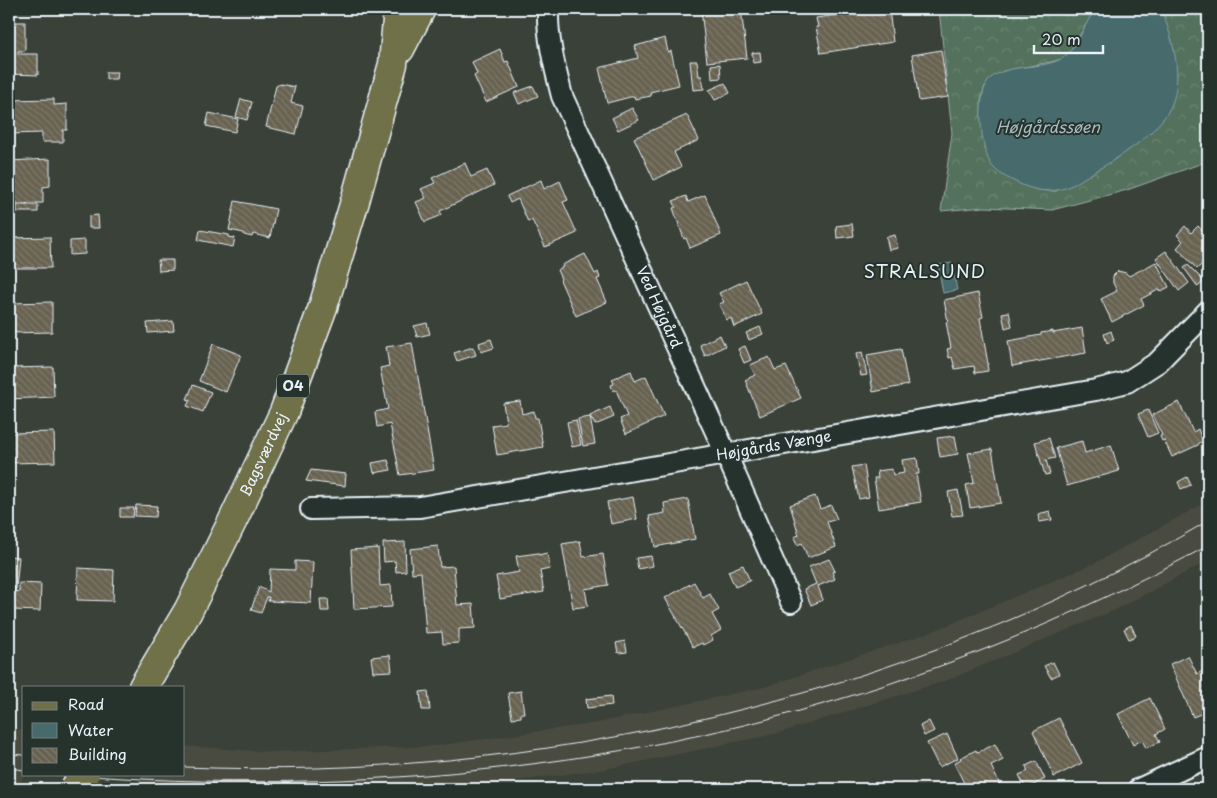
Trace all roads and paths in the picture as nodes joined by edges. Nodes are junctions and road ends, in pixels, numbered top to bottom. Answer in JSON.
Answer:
{"nodes":[{"id":1,"x":398,"y":9,"type":"edge"},
{"id":2,"x":420,"y":9,"type":"edge"},
{"id":3,"x":548,"y":9,"type":"edge"},
{"id":4,"x":393,"y":64,"type":"junction"},
{"id":5,"x":1208,"y":311,"type":"edge"},
{"id":6,"x":726,"y":454,"type":"junction"},
{"id":7,"x":311,"y":509,"type":"dead end"},
{"id":8,"x":791,"y":602,"type":"dead end"},
{"id":9,"x":144,"y":686,"type":"edge"},
{"id":10,"x":1208,"y":757,"type":"edge"},
{"id":11,"x":84,"y":776,"type":"edge"},
{"id":12,"x":74,"y":789,"type":"edge"},
{"id":13,"x":1139,"y":789,"type":"edge"}],
"edges":[{"from":1,"to":4,"type":"main road","name":"Bagsværdvej","number":"O4"},
{"from":2,"to":4,"type":"main road","name":"Bagsværdvej","number":"O4"},
{"from":3,"to":6,"type":"street","name":"Ved Højgård"},
{"from":4,"to":9,"type":"main road","name":"Bagsværdvej","number":"O4"},
{"from":5,"to":6,"type":"street","name":"Højgårds Vænge"},
{"from":6,"to":7,"type":"street","name":"Højgårds Vænge"},
{"from":6,"to":8,"type":"street","name":"Ved Højgård"},
{"from":10,"to":13,"type":"street"},
{"from":11,"to":12,"type":"main road","bridge":true}]}
